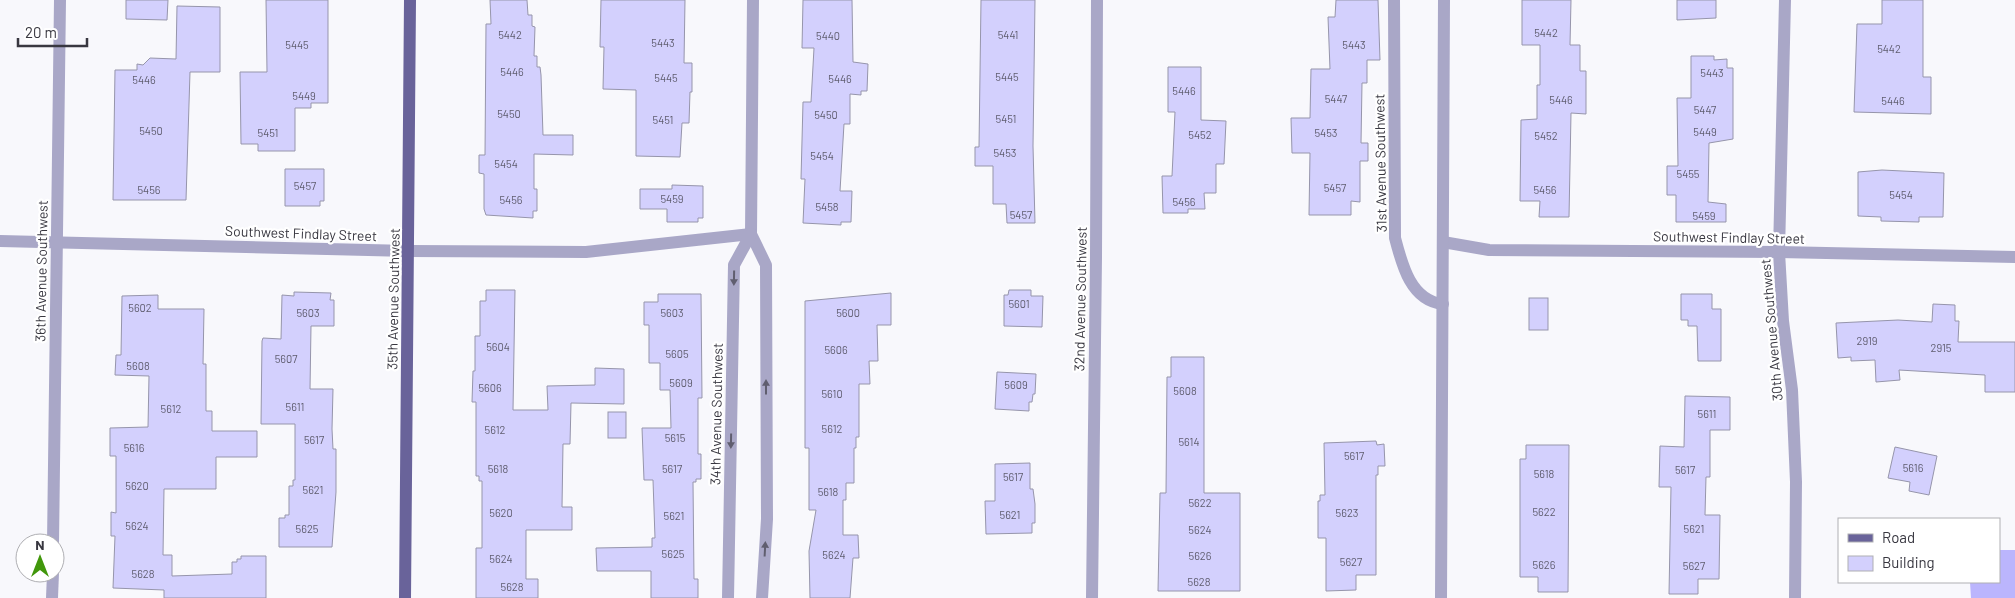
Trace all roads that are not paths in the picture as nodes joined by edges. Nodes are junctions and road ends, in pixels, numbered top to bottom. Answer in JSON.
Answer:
{"nodes":[{"id":1,"x":60,"y":0,"type":"edge"},
{"id":2,"x":410,"y":0,"type":"edge"},
{"id":3,"x":753,"y":0,"type":"edge"},
{"id":4,"x":1097,"y":0,"type":"edge"},
{"id":5,"x":1394,"y":0,"type":"edge"},
{"id":6,"x":1444,"y":0,"type":"edge"},
{"id":7,"x":1785,"y":0,"type":"edge"},
{"id":8,"x":751,"y":234,"type":"junction"},
{"id":9,"x":0,"y":241,"type":"edge"},
{"id":10,"x":57,"y":242,"type":"junction"},
{"id":11,"x":1443,"y":242,"type":"junction"},
{"id":12,"x":409,"y":251,"type":"junction"},
{"id":13,"x":1779,"y":252,"type":"junction"},
{"id":14,"x":2015,"y":257,"type":"edge"},
{"id":15,"x":1443,"y":304,"type":"junction"},
{"id":16,"x":53,"y":533,"type":"edge"},
{"id":17,"x":53,"y":583,"type":"edge"},
{"id":18,"x":52,"y":598,"type":"edge"},
{"id":19,"x":405,"y":598,"type":"edge"},
{"id":20,"x":728,"y":598,"type":"edge"},
{"id":21,"x":762,"y":598,"type":"edge"},
{"id":22,"x":1092,"y":598,"type":"edge"},
{"id":23,"x":1442,"y":598,"type":"edge"},
{"id":24,"x":1795,"y":598,"type":"edge"}],
"edges":[{"from":1,"to":10,"type":"street","name":"36th Avenue Southwest"},
{"from":2,"to":12,"type":"main road","name":"35th Avenue Southwest"},
{"from":3,"to":8,"type":"street","name":"34th Avenue Southwest"},
{"from":4,"to":22,"type":"street","name":"32nd Avenue Southwest"},
{"from":5,"to":15,"type":"street","name":"31st Avenue Southwest"},
{"from":6,"to":11,"type":"street"},
{"from":7,"to":13,"type":"street","name":"30th Avenue Southwest"},
{"from":8,"to":12,"type":"street","name":"Southwest Findlay Street"},
{"from":8,"to":20,"type":"street","name":"34th Avenue Southwest","one_way":true},
{"from":21,"to":8,"type":"street","name":"34th Avenue Southwest","one_way":true},
{"from":9,"to":10,"type":"street","name":"Southwest Findlay Street"},
{"from":10,"to":12,"type":"street","name":"Southwest Findlay Street"},
{"from":10,"to":16,"type":"street","name":"36th Avenue Southwest"},
{"from":11,"to":13,"type":"street","name":"Southwest Findlay Street"},
{"from":11,"to":15,"type":"street"},
{"from":12,"to":19,"type":"main road","name":"35th Avenue Southwest"},
{"from":13,"to":14,"type":"street","name":"Southwest Findlay Street"},
{"from":13,"to":24,"type":"street","name":"30th Avenue Southwest"},
{"from":15,"to":23,"type":"street"},
{"from":17,"to":18,"type":"street"}]}
